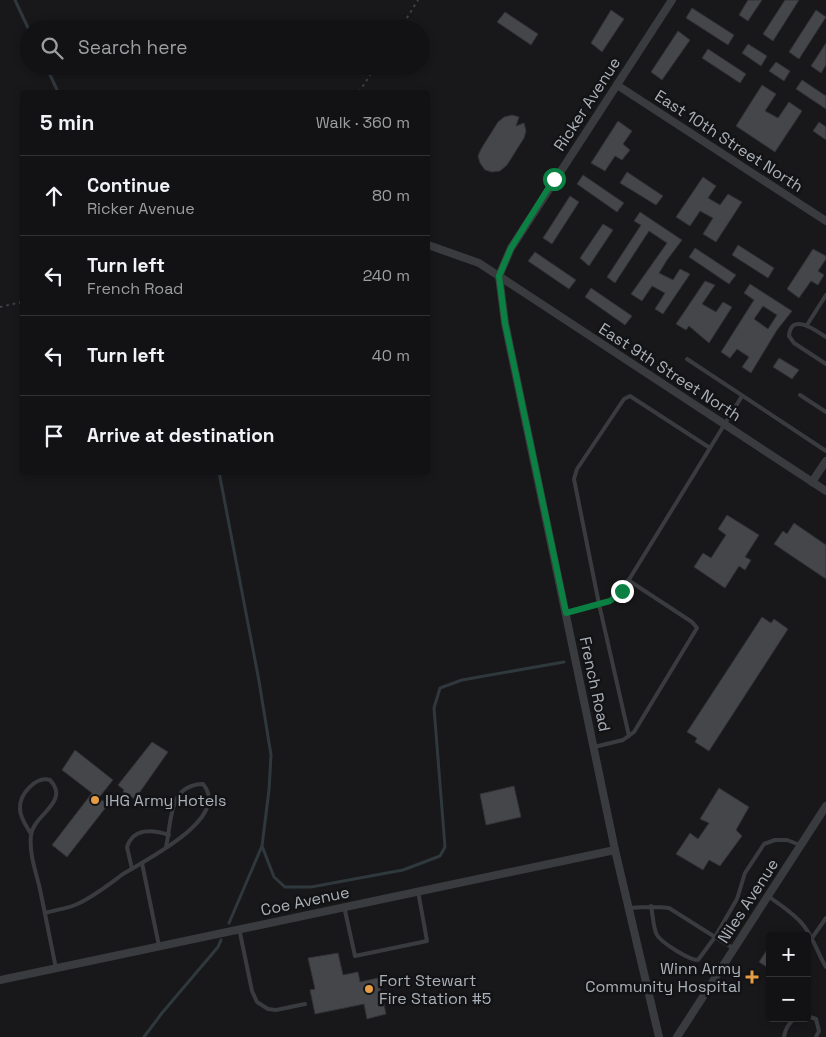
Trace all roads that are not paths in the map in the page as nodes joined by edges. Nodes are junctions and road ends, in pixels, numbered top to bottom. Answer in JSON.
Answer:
{"nodes":[{"id":1,"x":672,"y":0,"type":"edge"},
{"id":2,"x":617,"y":85,"type":"junction"},
{"id":3,"x":826,"y":221,"type":"edge"},
{"id":4,"x":430,"y":246,"type":"edge"},
{"id":5,"x":499,"y":276,"type":"junction"},
{"id":6,"x":826,"y":295,"type":"edge"},
{"id":7,"x":807,"y":325,"type":"junction"},
{"id":8,"x":826,"y":336,"type":"edge"},
{"id":9,"x":687,"y":359,"type":"dead end"},
{"id":10,"x":826,"y":364,"type":"edge"},
{"id":11,"x":800,"y":395,"type":"dead end"},
{"id":12,"x":742,"y":396,"type":"junction"},
{"id":13,"x":826,"y":412,"type":"edge"},
{"id":14,"x":724,"y":424,"type":"junction"},
{"id":15,"x":710,"y":448,"type":"junction"},
{"id":16,"x":826,"y":451,"type":"edge"},
{"id":17,"x":826,"y":461,"type":"edge"},
{"id":18,"x":812,"y":482,"type":"junction"},
{"id":19,"x":826,"y":491,"type":"edge"},
{"id":20,"x":628,"y":580,"type":"junction"},
{"id":21,"x":599,"y":604,"type":"junction"},
{"id":22,"x":566,"y":613,"type":"junction"},
{"id":23,"x":629,"y":736,"type":"junction"},
{"id":24,"x":594,"y":747,"type":"junction"},
{"id":25,"x":826,"y":806,"type":"edge"},
{"id":26,"x":31,"y":834,"type":"junction"},
{"id":27,"x":169,"y":834,"type":"junction"},
{"id":28,"x":800,"y":845,"type":"junction"},
{"id":29,"x":166,"y":847,"type":"junction"},
{"id":30,"x":615,"y":850,"type":"junction"},
{"id":31,"x":142,"y":863,"type":"junction"},
{"id":32,"x":132,"y":869,"type":"junction"},
{"id":33,"x":418,"y":891,"type":"junction"},
{"id":34,"x":768,"y":896,"type":"junction"},
{"id":35,"x":344,"y":906,"type":"junction"},
{"id":36,"x":651,"y":906,"type":"junction"},
{"id":37,"x":629,"y":908,"type":"junction"},
{"id":38,"x":45,"y":913,"type":"junction"},
{"id":39,"x":826,"y":918,"type":"edge"},
{"id":40,"x":239,"y":928,"type":"junction"},
{"id":41,"x":715,"y":937,"type":"junction"},
{"id":42,"x":812,"y":938,"type":"junction"},
{"id":43,"x":159,"y":946,"type":"junction"},
{"id":44,"x":734,"y":949,"type":"junction"},
{"id":45,"x":826,"y":967,"type":"edge"},
{"id":46,"x":56,"y":968,"type":"junction"},
{"id":47,"x":0,"y":980,"type":"edge"},
{"id":48,"x":305,"y":1004,"type":"dead end"},
{"id":49,"x":811,"y":1017,"type":"edge"},
{"id":50,"x":790,"y":1022,"type":"edge"},
{"id":51,"x":659,"y":1037,"type":"edge"},
{"id":52,"x":677,"y":1037,"type":"edge"},
{"id":53,"x":784,"y":1037,"type":"edge"},
{"id":54,"x":816,"y":1037,"type":"edge"}],
"edges":[{"from":1,"to":2,"type":"street","name":"Ricker Avenue"},
{"from":2,"to":3,"type":"street","name":"East 10th Street North"},
{"from":2,"to":5,"type":"street","name":"Ricker Avenue"},
{"from":4,"to":5,"type":"street","name":"East 9th Street North"},
{"from":5,"to":14,"type":"street","name":"East 9th Street North"},
{"from":5,"to":22,"type":"street","name":"French Road"},
{"from":6,"to":7,"type":"lane"},
{"from":7,"to":8,"type":"lane"},
{"from":7,"to":10,"type":"lane"},
{"from":9,"to":12,"type":"lane"},
{"from":11,"to":13,"type":"lane"},
{"from":12,"to":14,"type":"lane"},
{"from":12,"to":16,"type":"lane"},
{"from":14,"to":15,"type":"lane"},
{"from":14,"to":18,"type":"street","name":"East 9th Street North"},
{"from":15,"to":20,"type":"lane"},
{"from":15,"to":21,"type":"lane"},
{"from":17,"to":18,"type":"street"},
{"from":18,"to":19,"type":"street","name":"East 9th Street North"},
{"from":20,"to":21,"type":"lane"},
{"from":20,"to":23,"type":"lane"},
{"from":21,"to":22,"type":"lane"},
{"from":21,"to":23,"type":"lane"},
{"from":22,"to":24,"type":"street","name":"French Road"},
{"from":23,"to":24,"type":"lane"},
{"from":24,"to":30,"type":"street","name":"French Road"},
{"from":25,"to":28,"type":"street","name":"Niles Avenue"},
{"from":26,"to":26,"type":"lane"},
{"from":26,"to":38,"type":"lane"},
{"from":27,"to":29,"type":"lane"},
{"from":27,"to":29,"type":"lane"},
{"from":27,"to":32,"type":"lane"},
{"from":28,"to":34,"type":"street","name":"Niles Avenue"},
{"from":28,"to":41,"type":"lane"},
{"from":29,"to":31,"type":"lane"},
{"from":30,"to":33,"type":"street","name":"Coe Avenue"},
{"from":30,"to":37,"type":"street","name":"French Road"},
{"from":31,"to":32,"type":"lane"},
{"from":31,"to":43,"type":"lane"},
{"from":32,"to":38,"type":"lane"},
{"from":33,"to":35,"type":"street","name":"Coe Avenue"},
{"from":33,"to":35,"type":"lane"},
{"from":34,"to":42,"type":"lane"},
{"from":34,"to":44,"type":"street","name":"Niles Avenue"},
{"from":35,"to":40,"type":"street","name":"Coe Avenue"},
{"from":36,"to":37,"type":"lane"},
{"from":36,"to":41,"type":"lane"},
{"from":36,"to":41,"type":"lane"},
{"from":37,"to":51,"type":"street","name":"French Road"},
{"from":38,"to":46,"type":"lane"},
{"from":39,"to":42,"type":"lane"},
{"from":40,"to":43,"type":"street","name":"Coe Avenue"},
{"from":40,"to":48,"type":"lane"},
{"from":41,"to":44,"type":"lane"},
{"from":42,"to":45,"type":"lane"},
{"from":43,"to":46,"type":"street","name":"Coe Avenue"},
{"from":44,"to":52,"type":"street","name":"Niles Avenue"},
{"from":46,"to":47,"type":"street","name":"Coe Avenue"},
{"from":49,"to":54,"type":"lane"},
{"from":50,"to":53,"type":"lane"}]}
